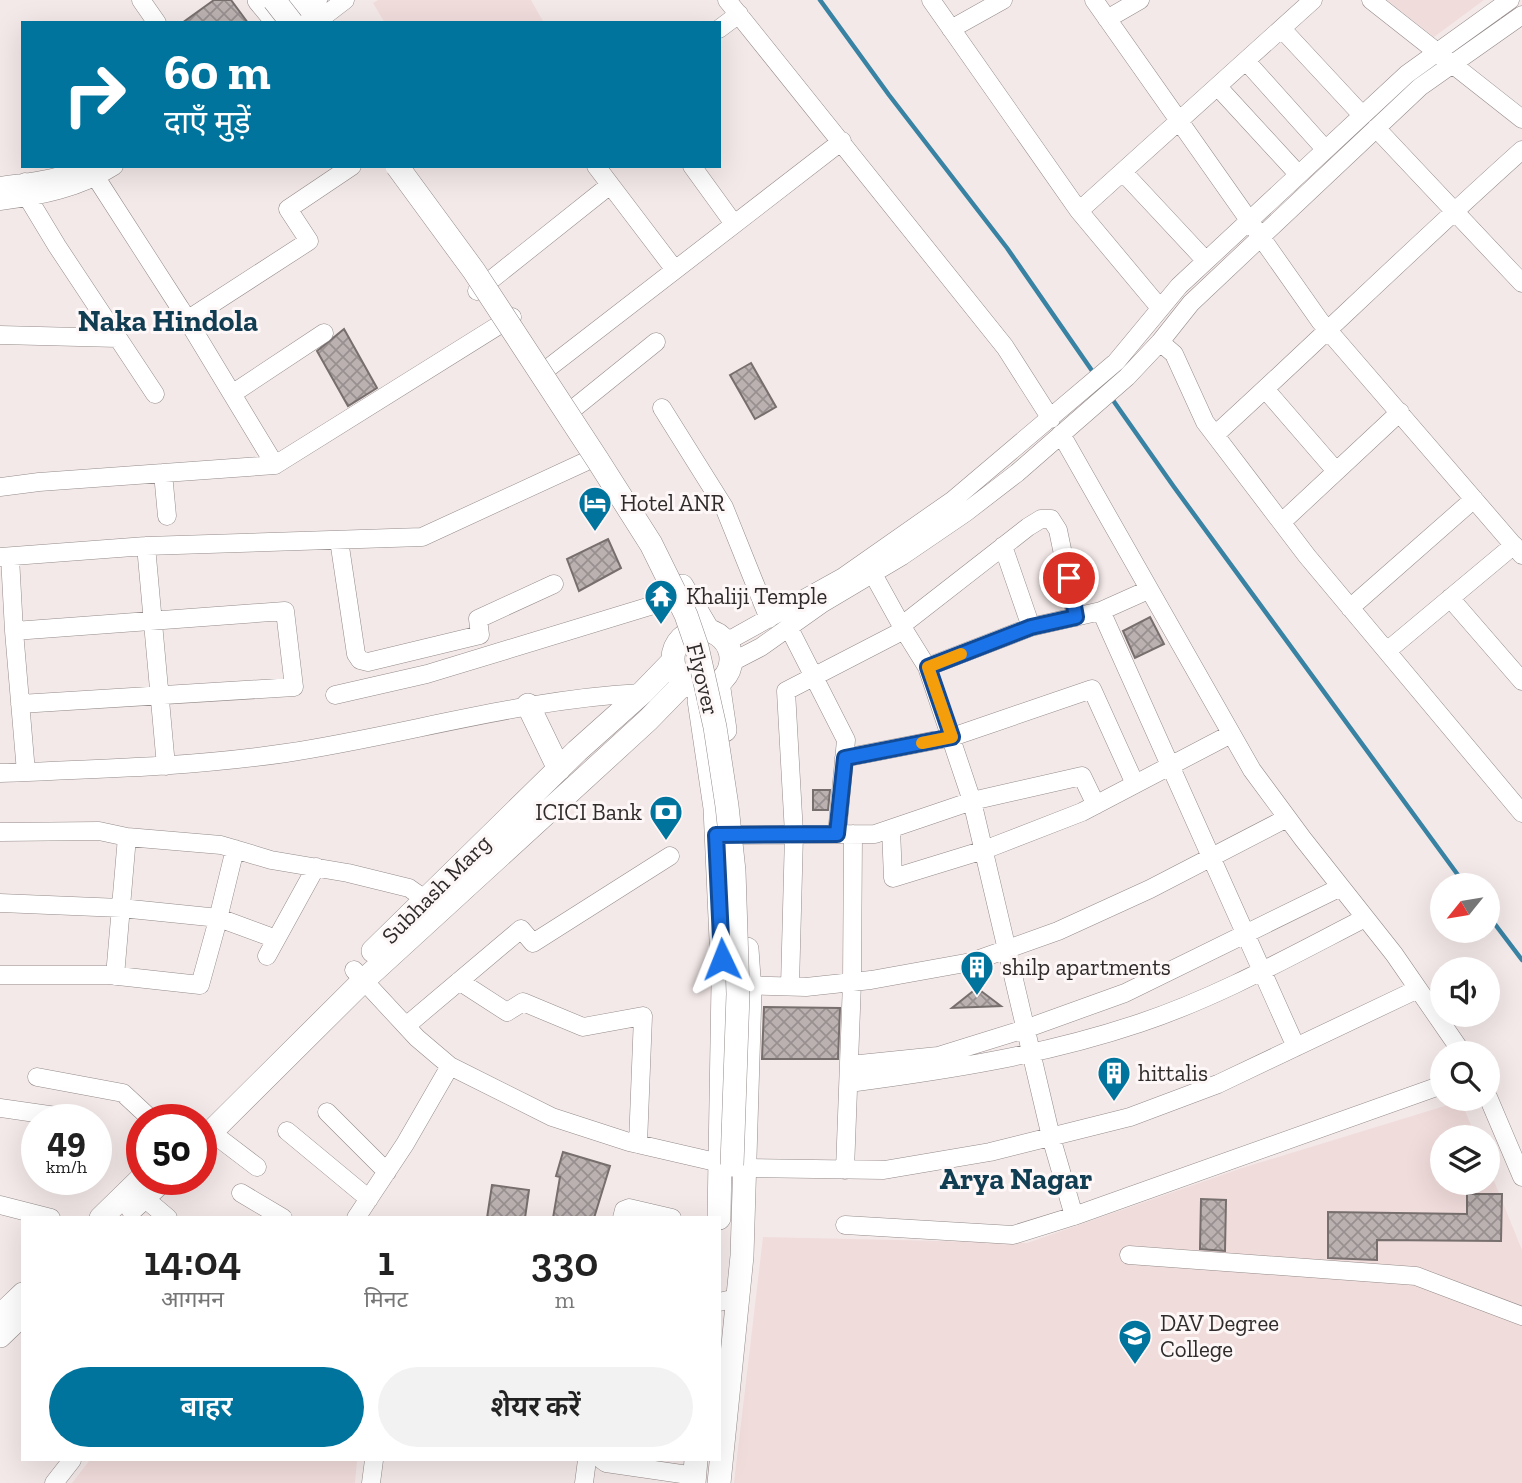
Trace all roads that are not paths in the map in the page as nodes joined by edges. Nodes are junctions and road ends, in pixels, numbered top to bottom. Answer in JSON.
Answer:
{"nodes":[{"id":1,"x":141,"y":0,"type":"edge"},
{"id":2,"x":260,"y":0,"type":"edge"},
{"id":3,"x":274,"y":0,"type":"edge"},
{"id":4,"x":318,"y":0,"type":"edge"},
{"id":5,"x":345,"y":0,"type":"edge"},
{"id":6,"x":931,"y":0,"type":"edge"},
{"id":7,"x":1003,"y":0,"type":"edge"},
{"id":8,"x":1094,"y":0,"type":"edge"},
{"id":9,"x":1140,"y":0,"type":"edge"},
{"id":10,"x":1313,"y":0,"type":"edge"},
{"id":11,"x":1371,"y":0,"type":"edge"},
{"id":12,"x":1510,"y":0,"type":"edge"},
{"id":13,"x":733,"y":7,"type":"edge"},
{"id":14,"x":1522,"y":15,"type":"edge"},
{"id":15,"x":294,"y":18,"type":"edge"},
{"id":16,"x":1107,"y":19,"type":"junction"},
{"id":17,"x":156,"y":21,"type":"edge"},
{"id":18,"x":721,"y":26,"type":"edge"},
{"id":19,"x":951,"y":29,"type":"junction"},
{"id":20,"x":1282,"y":29,"type":"junction"},
{"id":21,"x":1437,"y":53,"type":"junction"},
{"id":22,"x":1246,"y":61,"type":"junction"},
{"id":23,"x":1451,"y":65,"type":"junction"},
{"id":24,"x":1218,"y":87,"type":"junction"},
{"id":25,"x":1362,"y":115,"type":"junction"},
{"id":26,"x":1522,"y":119,"type":"edge"},
{"id":27,"x":1180,"y":122,"type":"junction"},
{"id":28,"x":1376,"y":128,"type":"junction"},
{"id":29,"x":842,"y":141,"type":"junction"},
{"id":30,"x":1325,"y":149,"type":"junction"},
{"id":31,"x":1522,"y":150,"type":"edge"},
{"id":32,"x":349,"y":168,"type":"edge"},
{"id":33,"x":388,"y":168,"type":"edge"},
{"id":34,"x":398,"y":168,"type":"edge"},
{"id":35,"x":405,"y":168,"type":"edge"},
{"id":36,"x":597,"y":168,"type":"edge"},
{"id":37,"x":693,"y":168,"type":"edge"},
{"id":38,"x":90,"y":171,"type":"edge"},
{"id":39,"x":1123,"y":172,"type":"junction"},
{"id":40,"x":1298,"y":174,"type":"junction"},
{"id":41,"x":610,"y":185,"type":"junction"},
{"id":42,"x":0,"y":186,"type":"edge"},
{"id":43,"x":27,"y":190,"type":"junction"},
{"id":44,"x":0,"y":201,"type":"edge"},
{"id":45,"x":1079,"y":211,"type":"junction"},
{"id":46,"x":1454,"y":211,"type":"junction"},
{"id":47,"x":1248,"y":221,"type":"junction"},
{"id":48,"x":734,"y":225,"type":"junction"},
{"id":49,"x":1260,"y":237,"type":"junction"},
{"id":50,"x":1206,"y":261,"type":"junction"},
{"id":51,"x":675,"y":270,"type":"junction"},
{"id":52,"x":1522,"y":283,"type":"edge"},
{"id":53,"x":483,"y":286,"type":"junction"},
{"id":54,"x":1160,"y":308,"type":"junction"},
{"id":55,"x":187,"y":320,"type":"junction"},
{"id":56,"x":507,"y":321,"type":"junction"},
{"id":57,"x":1329,"y":331,"type":"junction"},
{"id":58,"x":324,"y":333,"type":"dead end"},
{"id":59,"x":0,"y":335,"type":"edge"},
{"id":60,"x":118,"y":338,"type":"junction"},
{"id":61,"x":656,"y":342,"type":"dead end"},
{"id":62,"x":1160,"y":342,"type":"junction"},
{"id":63,"x":547,"y":369,"type":"junction"},
{"id":64,"x":1265,"y":389,"type":"junction"},
{"id":65,"x":155,"y":394,"type":"dead end"},
{"id":66,"x":232,"y":394,"type":"junction"},
{"id":67,"x":662,"y":408,"type":"dead end"},
{"id":68,"x":573,"y":409,"type":"junction"},
{"id":69,"x":1400,"y":412,"type":"junction"},
{"id":70,"x":1056,"y":427,"type":"junction"},
{"id":71,"x":1215,"y":435,"type":"junction"},
{"id":72,"x":589,"y":460,"type":"junction"},
{"id":73,"x":275,"y":465,"type":"junction"},
{"id":74,"x":1336,"y":471,"type":"junction"},
{"id":75,"x":163,"y":473,"type":"junction"},
{"id":76,"x":0,"y":487,"type":"edge"},
{"id":77,"x":1474,"y":499,"type":"junction"},
{"id":78,"x":167,"y":516,"type":"dead end"},
{"id":79,"x":1282,"y":522,"type":"junction"},
{"id":80,"x":339,"y":540,"type":"junction"},
{"id":81,"x":146,"y":546,"type":"junction"},
{"id":82,"x":1003,"y":546,"type":"junction"},
{"id":83,"x":1518,"y":550,"type":"edge"},
{"id":84,"x":5,"y":557,"type":"edge"},
{"id":85,"x":873,"y":573,"type":"junction"},
{"id":86,"x":554,"y":584,"type":"dead end"},
{"id":87,"x":1148,"y":590,"type":"junction"},
{"id":88,"x":1450,"y":598,"type":"junction"},
{"id":89,"x":670,"y":600,"type":"junction"},
{"id":90,"x":1350,"y":608,"type":"junction"},
{"id":91,"x":1101,"y":611,"type":"junction"},
{"id":92,"x":1076,"y":617,"type":"junction"},
{"id":93,"x":769,"y":619,"type":"junction"},
{"id":94,"x":153,"y":621,"type":"junction"},
{"id":95,"x":1031,"y":627,"type":"junction"},
{"id":96,"x":789,"y":628,"type":"junction"},
{"id":97,"x":902,"y":628,"type":"junction"},
{"id":98,"x":13,"y":631,"type":"junction"},
{"id":99,"x":685,"y":635,"type":"junction"},
{"id":100,"x":1387,"y":651,"type":"junction"},
{"id":101,"x":673,"y":661,"type":"junction"},
{"id":102,"x":711,"y":665,"type":"junction"},
{"id":103,"x":928,"y":667,"type":"junction"},
{"id":104,"x":814,"y":677,"type":"junction"},
{"id":105,"x":1522,"y":681,"type":"edge"},
{"id":106,"x":642,"y":693,"type":"junction"},
{"id":107,"x":160,"y":695,"type":"junction"},
{"id":108,"x":335,"y":695,"type":"dead end"},
{"id":109,"x":20,"y":704,"type":"junction"},
{"id":110,"x":528,"y":705,"type":"junction"},
{"id":111,"x":1231,"y":734,"type":"junction"},
{"id":112,"x":952,"y":737,"type":"junction"},
{"id":113,"x":845,"y":758,"type":"junction"},
{"id":114,"x":166,"y":766,"type":"junction"},
{"id":115,"x":1170,"y":766,"type":"junction"},
{"id":116,"x":559,"y":769,"type":"junction"},
{"id":117,"x":26,"y":772,"type":"junction"},
{"id":118,"x":0,"y":773,"type":"edge"},
{"id":119,"x":1135,"y":785,"type":"junction"},
{"id":120,"x":972,"y":801,"type":"junction"},
{"id":121,"x":1096,"y":805,"type":"junction"},
{"id":122,"x":1522,"y":813,"type":"edge"},
{"id":123,"x":1287,"y":818,"type":"junction"},
{"id":124,"x":891,"y":829,"type":"junction"},
{"id":125,"x":0,"y":832,"type":"edge"},
{"id":126,"x":794,"y":834,"type":"junction"},
{"id":127,"x":845,"y":834,"type":"junction"},
{"id":128,"x":727,"y":835,"type":"junction"},
{"id":129,"x":127,"y":837,"type":"junction"},
{"id":130,"x":234,"y":849,"type":"junction"},
{"id":131,"x":984,"y":850,"type":"junction"},
{"id":132,"x":670,"y":856,"type":"dead end"},
{"id":133,"x":1211,"y":857,"type":"junction"},
{"id":134,"x":316,"y":867,"type":"junction"},
{"id":135,"x":1341,"y":887,"type":"junction"},
{"id":136,"x":426,"y":900,"type":"junction"},
{"id":137,"x":0,"y":903,"type":"edge"},
{"id":138,"x":121,"y":908,"type":"junction"},
{"id":139,"x":219,"y":918,"type":"junction"},
{"id":140,"x":1365,"y":918,"type":"junction"},
{"id":141,"x":1245,"y":934,"type":"junction"},
{"id":142,"x":276,"y":939,"type":"junction"},
{"id":143,"x":1006,"y":950,"type":"junction"},
{"id":144,"x":267,"y":956,"type":"dead end"},
{"id":145,"x":1261,"y":971,"type":"junction"},
{"id":146,"x":0,"y":975,"type":"edge"},
{"id":147,"x":359,"y":975,"type":"junction"},
{"id":148,"x":115,"y":976,"type":"junction"},
{"id":149,"x":459,"y":981,"type":"junction"},
{"id":150,"x":852,"y":982,"type":"junction"},
{"id":151,"x":723,"y":984,"type":"junction"},
{"id":152,"x":749,"y":985,"type":"junction"},
{"id":153,"x":790,"y":986,"type":"junction"},
{"id":154,"x":1418,"y":989,"type":"junction"},
{"id":155,"x":405,"y":1026,"type":"junction"},
{"id":156,"x":1025,"y":1029,"type":"junction"},
{"id":157,"x":1454,"y":1041,"type":"edge"},
{"id":158,"x":1296,"y":1047,"type":"junction"},
{"id":159,"x":1031,"y":1054,"type":"junction"},
{"id":160,"x":450,"y":1066,"type":"junction"},
{"id":161,"x":849,"y":1074,"type":"junction"},
{"id":162,"x":37,"y":1077,"type":"dead end"},
{"id":163,"x":1430,"y":1089,"type":"edge"},
{"id":164,"x":135,"y":1104,"type":"edge"},
{"id":165,"x":0,"y":1108,"type":"edge"},
{"id":166,"x":21,"y":1111,"type":"edge"},
{"id":167,"x":1494,"y":1111,"type":"edge"},
{"id":168,"x":327,"y":1112,"type":"dead end"},
{"id":169,"x":217,"y":1118,"type":"edge"},
{"id":170,"x":286,"y":1131,"type":"dead end"},
{"id":171,"x":1051,"y":1137,"type":"junction"},
{"id":172,"x":217,"y":1140,"type":"edge"},
{"id":173,"x":638,"y":1144,"type":"junction"},
{"id":174,"x":732,"y":1165,"type":"junction"},
{"id":175,"x":257,"y":1167,"type":"dead end"},
{"id":176,"x":845,"y":1170,"type":"junction"},
{"id":177,"x":387,"y":1172,"type":"junction"},
{"id":178,"x":1522,"y":1177,"type":"edge"},
{"id":179,"x":241,"y":1193,"type":"dead end"},
{"id":180,"x":730,"y":1193,"type":"junction"},
{"id":181,"x":130,"y":1195,"type":"edge"},
{"id":182,"x":135,"y":1195,"type":"edge"},
{"id":183,"x":146,"y":1195,"type":"edge"},
{"id":184,"x":369,"y":1199,"type":"junction"},
{"id":185,"x":0,"y":1205,"type":"edge"},
{"id":186,"x":43,"y":1216,"type":"edge"},
{"id":187,"x":104,"y":1216,"type":"edge"},
{"id":188,"x":123,"y":1216,"type":"edge"},
{"id":189,"x":166,"y":1216,"type":"edge"},
{"id":190,"x":280,"y":1216,"type":"edge"},
{"id":191,"x":357,"y":1216,"type":"edge"},
{"id":192,"x":622,"y":1216,"type":"edge"},
{"id":193,"x":663,"y":1216,"type":"edge"},
{"id":194,"x":720,"y":1216,"type":"edge"},
{"id":195,"x":721,"y":1216,"type":"edge"},
{"id":196,"x":1074,"y":1216,"type":"junction"},
{"id":197,"x":845,"y":1225,"type":"dead end"},
{"id":198,"x":743,"y":1227,"type":"junction"},
{"id":199,"x":1129,"y":1255,"type":"dead end"},
{"id":200,"x":21,"y":1296,"type":"edge"},
{"id":201,"x":728,"y":1300,"type":"edge"},
{"id":202,"x":0,"y":1316,"type":"edge"},
{"id":203,"x":21,"y":1316,"type":"edge"},
{"id":204,"x":1522,"y":1316,"type":"edge"},
{"id":205,"x":0,"y":1336,"type":"edge"},
{"id":206,"x":721,"y":1442,"type":"edge"},
{"id":207,"x":71,"y":1461,"type":"edge"},
{"id":208,"x":374,"y":1461,"type":"edge"},
{"id":209,"x":587,"y":1461,"type":"edge"},
{"id":210,"x":603,"y":1461,"type":"edge"},
{"id":211,"x":720,"y":1461,"type":"edge"},
{"id":212,"x":695,"y":1473,"type":"edge"},
{"id":213,"x":54,"y":1483,"type":"edge"},
{"id":214,"x":371,"y":1483,"type":"edge"},
{"id":215,"x":584,"y":1483,"type":"edge"},
{"id":216,"x":719,"y":1483,"type":"edge"}],
"edges":[{"from":1,"to":17,"type":"street"},
{"from":2,"to":15,"type":"main road"},
{"from":3,"to":15,"type":"main road","bridge":true},
{"from":4,"to":15,"type":"street"},
{"from":5,"to":15,"type":"street"},
{"from":6,"to":19,"type":"street"},
{"from":7,"to":19,"type":"street"},
{"from":8,"to":16,"type":"street"},
{"from":9,"to":16,"type":"street"},
{"from":10,"to":20,"type":"street"},
{"from":11,"to":21,"type":"street"},
{"from":12,"to":21,"type":"street"},
{"from":13,"to":18,"type":"street"},
{"from":13,"to":29,"type":"street"},
{"from":14,"to":23,"type":"street"},
{"from":16,"to":27,"type":"street"},
{"from":19,"to":45,"type":"street"},
{"from":20,"to":22,"type":"street"},
{"from":20,"to":25,"type":"street"},
{"from":21,"to":23,"type":"street"},
{"from":21,"to":25,"type":"street"},
{"from":22,"to":24,"type":"street"},
{"from":22,"to":30,"type":"street"},
{"from":23,"to":26,"type":"street"},
{"from":23,"to":28,"type":"street"},
{"from":24,"to":27,"type":"street"},
{"from":24,"to":40,"type":"street"},
{"from":25,"to":30,"type":"street"},
{"from":27,"to":39,"type":"street"},
{"from":27,"to":47,"type":"street"},
{"from":28,"to":46,"type":"street"},
{"from":28,"to":49,"type":"street"},
{"from":29,"to":48,"type":"street"},
{"from":29,"to":70,"type":"street"},
{"from":30,"to":40,"type":"street"},
{"from":31,"to":46,"type":"street"},
{"from":32,"to":55,"type":"street"},
{"from":33,"to":53,"type":"main road"},
{"from":34,"to":174,"type":"main road","name":"Flyover","bridge":true},
{"from":35,"to":53,"type":"main road"},
{"from":36,"to":41,"type":"street"},
{"from":37,"to":48,"type":"street"},
{"from":38,"to":43,"type":"street"},
{"from":38,"to":55,"type":"street"},
{"from":39,"to":45,"type":"street"},
{"from":39,"to":50,"type":"street"},
{"from":40,"to":47,"type":"street"},
{"from":41,"to":51,"type":"street"},
{"from":41,"to":53,"type":"street"},
{"from":42,"to":43,"type":"street"},
{"from":43,"to":44,"type":"street"},
{"from":43,"to":60,"type":"street"},
{"from":45,"to":54,"type":"street"},
{"from":46,"to":52,"type":"street"},
{"from":46,"to":57,"type":"street"},
{"from":47,"to":49,"type":"street"},
{"from":47,"to":50,"type":"street"},
{"from":48,"to":51,"type":"street"},
{"from":49,"to":57,"type":"street"},
{"from":49,"to":62,"type":"street"},
{"from":50,"to":54,"type":"street"},
{"from":51,"to":63,"type":"street"},
{"from":53,"to":56,"type":"main road"},
{"from":54,"to":70,"type":"street"},
{"from":55,"to":66,"type":"street"},
{"from":56,"to":63,"type":"main road"},
{"from":56,"to":72,"type":"main road"},
{"from":56,"to":73,"type":"street"},
{"from":57,"to":64,"type":"street"},
{"from":57,"to":69,"type":"street"},
{"from":58,"to":66,"type":"street"},
{"from":59,"to":60,"type":"street"},
{"from":60,"to":65,"type":"street"},
{"from":61,"to":68,"type":"street"},
{"from":62,"to":70,"type":"street"},
{"from":62,"to":71,"type":"street"},
{"from":63,"to":68,"type":"main road"},
{"from":64,"to":71,"type":"street"},
{"from":64,"to":74,"type":"street"},
{"from":66,"to":73,"type":"street"},
{"from":67,"to":93,"type":"street"},
{"from":68,"to":102,"type":"main road"},
{"from":69,"to":74,"type":"street"},
{"from":69,"to":77,"type":"street"},
{"from":70,"to":85,"type":"street"},
{"from":70,"to":87,"type":"street"},
{"from":70,"to":93,"type":"street"},
{"from":71,"to":79,"type":"street"},
{"from":72,"to":80,"type":"street"},
{"from":72,"to":89,"type":"main road"},
{"from":73,"to":75,"type":"street"},
{"from":74,"to":79,"type":"street"},
{"from":75,"to":76,"type":"street"},
{"from":75,"to":78,"type":"street"},
{"from":77,"to":83,"type":"street"},
{"from":77,"to":90,"type":"street"},
{"from":79,"to":90,"type":"street"},
{"from":80,"to":81,"type":"street"},
{"from":80,"to":86,"type":"street"},
{"from":81,"to":84,"type":"street"},
{"from":81,"to":94,"type":"street"},
{"from":82,"to":92,"type":"street"},
{"from":82,"to":95,"type":"street"},
{"from":82,"to":97,"type":"street"},
{"from":83,"to":88,"type":"street"},
{"from":84,"to":98,"type":"street"},
{"from":85,"to":96,"type":"street"},
{"from":85,"to":97,"type":"street"},
{"from":87,"to":91,"type":"street"},
{"from":87,"to":111,"type":"street"},
{"from":88,"to":100,"type":"street"},
{"from":88,"to":105,"type":"street"},
{"from":89,"to":99,"type":"main road"},
{"from":89,"to":108,"type":"street"},
{"from":90,"to":100,"type":"street"},
{"from":91,"to":92,"type":"street"},
{"from":91,"to":115,"type":"street"},
{"from":92,"to":95,"type":"street"},
{"from":93,"to":102,"type":"street"},
{"from":94,"to":98,"type":"street"},
{"from":94,"to":107,"type":"street"},
{"from":94,"to":107,"type":"street"},
{"from":95,"to":103,"type":"street"},
{"from":96,"to":102,"type":"street"},
{"from":96,"to":104,"type":"street"},
{"from":97,"to":103,"type":"street"},
{"from":97,"to":104,"type":"street"},
{"from":98,"to":109,"type":"street"},
{"from":99,"to":101,"type":"main road","name":"Subhash Marg"},
{"from":99,"to":102,"type":"main road"},
{"from":100,"to":122,"type":"street"},
{"from":101,"to":102,"type":"main road"},
{"from":101,"to":106,"type":"main road","name":"Subhash Marg"},
{"from":102,"to":128,"type":"main road"},
{"from":102,"to":147,"type":"main road"},
{"from":103,"to":112,"type":"street"},
{"from":104,"to":113,"type":"street"},
{"from":104,"to":126,"type":"street"},
{"from":106,"to":110,"type":"street"},
{"from":106,"to":116,"type":"main road","name":"Subhash Marg"},
{"from":107,"to":109,"type":"street"},
{"from":107,"to":114,"type":"street"},
{"from":109,"to":117,"type":"street"},
{"from":110,"to":114,"type":"street"},
{"from":110,"to":116,"type":"main road"},
{"from":111,"to":115,"type":"street"},
{"from":111,"to":123,"type":"street"},
{"from":112,"to":113,"type":"street"},
{"from":112,"to":119,"type":"street"},
{"from":112,"to":120,"type":"street"},
{"from":113,"to":127,"type":"street"},
{"from":114,"to":117,"type":"street"},
{"from":115,"to":119,"type":"street"},
{"from":115,"to":133,"type":"street"},
{"from":116,"to":136,"type":"main road","name":"Subhash Marg"},
{"from":117,"to":118,"type":"street"},
{"from":119,"to":121,"type":"street"},
{"from":120,"to":121,"type":"street"},
{"from":120,"to":124,"type":"street"},
{"from":120,"to":131,"type":"street"},
{"from":121,"to":131,"type":"street"},
{"from":123,"to":133,"type":"street"},
{"from":123,"to":135,"type":"street"},
{"from":124,"to":127,"type":"street"},
{"from":124,"to":131,"type":"street"},
{"from":125,"to":129,"type":"street"},
{"from":126,"to":127,"type":"street"},
{"from":126,"to":128,"type":"street"},
{"from":126,"to":153,"type":"street"},
{"from":127,"to":150,"type":"street"},
{"from":128,"to":151,"type":"main road"},
{"from":128,"to":152,"type":"main road"},
{"from":129,"to":130,"type":"street"},
{"from":129,"to":138,"type":"street"},
{"from":130,"to":134,"type":"street"},
{"from":130,"to":139,"type":"street"},
{"from":131,"to":143,"type":"street"},
{"from":132,"to":149,"type":"street"},
{"from":133,"to":141,"type":"street"},
{"from":133,"to":143,"type":"street"},
{"from":134,"to":136,"type":"street"},
{"from":134,"to":142,"type":"street"},
{"from":135,"to":140,"type":"street"},
{"from":135,"to":141,"type":"street"},
{"from":136,"to":147,"type":"main road","name":"Subhash Marg"},
{"from":137,"to":138,"type":"street"},
{"from":138,"to":139,"type":"street"},
{"from":138,"to":148,"type":"street"},
{"from":139,"to":142,"type":"street"},
{"from":139,"to":148,"type":"street"},
{"from":140,"to":145,"type":"street"},
{"from":140,"to":154,"type":"street"},
{"from":141,"to":145,"type":"street"},
{"from":141,"to":156,"type":"street"},
{"from":142,"to":144,"type":"street"},
{"from":143,"to":150,"type":"street"},
{"from":143,"to":156,"type":"street"},
{"from":145,"to":158,"type":"street"},
{"from":145,"to":159,"type":"street"},
{"from":146,"to":148,"type":"street"},
{"from":147,"to":155,"type":"street"},
{"from":147,"to":169,"type":"main road"},
{"from":149,"to":155,"type":"street"},
{"from":149,"to":173,"type":"street"},
{"from":150,"to":153,"type":"street"},
{"from":150,"to":161,"type":"street"},
{"from":151,"to":152,"type":"street"},
{"from":151,"to":174,"type":"main road"},
{"from":152,"to":153,"type":"street"},
{"from":152,"to":174,"type":"main road"},
{"from":154,"to":157,"type":"street"},
{"from":154,"to":158,"type":"street"},
{"from":155,"to":160,"type":"street"},
{"from":156,"to":159,"type":"street"},
{"from":156,"to":161,"type":"street"},
{"from":158,"to":171,"type":"street"},
{"from":159,"to":161,"type":"street"},
{"from":159,"to":171,"type":"street"},
{"from":160,"to":173,"type":"street"},
{"from":160,"to":177,"type":"street"},
{"from":161,"to":176,"type":"street"},
{"from":162,"to":164,"type":"street"},
{"from":163,"to":196,"type":"street"},
{"from":165,"to":166,"type":"street"},
{"from":167,"to":178,"type":"street"},
{"from":168,"to":177,"type":"street"},
{"from":170,"to":184,"type":"street"},
{"from":171,"to":176,"type":"street"},
{"from":171,"to":196,"type":"street"},
{"from":172,"to":175,"type":"street"},
{"from":173,"to":174,"type":"street"},
{"from":174,"to":176,"type":"street"},
{"from":174,"to":180,"type":"main road","name":"Flyover"},
{"from":174,"to":194,"type":"main road"},
{"from":174,"to":198,"type":"main road"},
{"from":177,"to":184,"type":"street"},
{"from":179,"to":190,"type":"street"},
{"from":180,"to":195,"type":"main road","name":"Flyover"},
{"from":180,"to":198,"type":"main road","name":"Flyover"},
{"from":181,"to":187,"type":"main road"},
{"from":182,"to":188,"type":"main road"},
{"from":183,"to":189,"type":"street"},
{"from":184,"to":191,"type":"street"},
{"from":185,"to":186,"type":"street"},
{"from":192,"to":193,"type":"street"},
{"from":196,"to":197,"type":"street"},
{"from":198,"to":201,"type":"main road"},
{"from":199,"to":204,"type":"street"},
{"from":200,"to":202,"type":"main road"},
{"from":201,"to":206,"type":"main road"},
{"from":203,"to":205,"type":"main road"},
{"from":207,"to":213,"type":"street"},
{"from":208,"to":214,"type":"street"},
{"from":209,"to":215,"type":"street"},
{"from":210,"to":212,"type":"street"},
{"from":211,"to":216,"type":"main road"}]}
